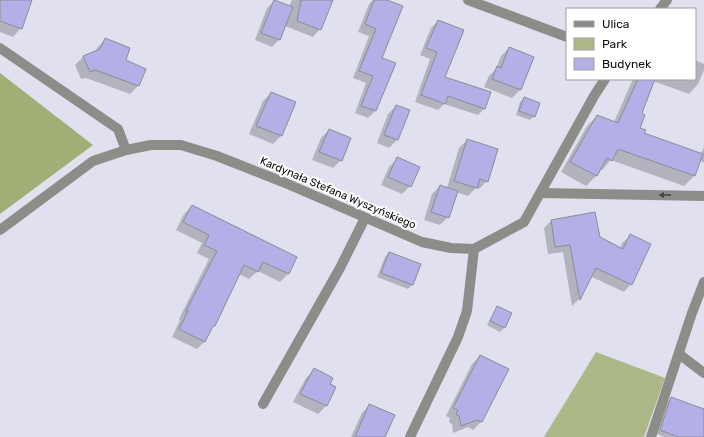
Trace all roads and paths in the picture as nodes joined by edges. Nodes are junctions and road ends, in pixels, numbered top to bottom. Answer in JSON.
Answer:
{"nodes":[{"id":1,"x":468,"y":0,"type":"edge"},
{"id":2,"x":667,"y":0,"type":"edge"},
{"id":3,"x":661,"y":8,"type":"edge"},
{"id":4,"x":566,"y":37,"type":"edge"},
{"id":5,"x":0,"y":48,"type":"edge"},
{"id":6,"x":605,"y":80,"type":"edge"},
{"id":7,"x":126,"y":150,"type":"junction"},
{"id":8,"x":541,"y":193,"type":"junction"},
{"id":9,"x":704,"y":196,"type":"edge"},
{"id":10,"x":365,"y":218,"type":"junction"},
{"id":11,"x":0,"y":230,"type":"edge"},
{"id":12,"x":474,"y":248,"type":"junction"},
{"id":13,"x":704,"y":282,"type":"edge"},
{"id":14,"x":679,"y":354,"type":"junction"},
{"id":15,"x":704,"y":373,"type":"edge"},
{"id":16,"x":263,"y":404,"type":"dead end"},
{"id":17,"x":410,"y":437,"type":"edge"},
{"id":18,"x":651,"y":437,"type":"edge"}],
"edges":[{"from":1,"to":4,"type":"street"},
{"from":2,"to":3,"type":"street"},
{"from":5,"to":7,"type":"street"},
{"from":6,"to":8,"type":"street","name":"Kardynała Stefana Wyszyńskiego"},
{"from":7,"to":10,"type":"street","name":"Kardynała Stefana Wyszyńskiego"},
{"from":7,"to":11,"type":"street","name":"Kardynała Stefana Wyszyńskiego"},
{"from":9,"to":8,"type":"street","one_way":true},
{"from":8,"to":12,"type":"street","name":"Kardynała Stefana Wyszyńskiego"},
{"from":10,"to":12,"type":"street","name":"Kardynała Stefana Wyszyńskiego"},
{"from":10,"to":16,"type":"street"},
{"from":12,"to":17,"type":"street"},
{"from":13,"to":14,"type":"street"},
{"from":14,"to":15,"type":"street"},
{"from":14,"to":18,"type":"street"}]}
